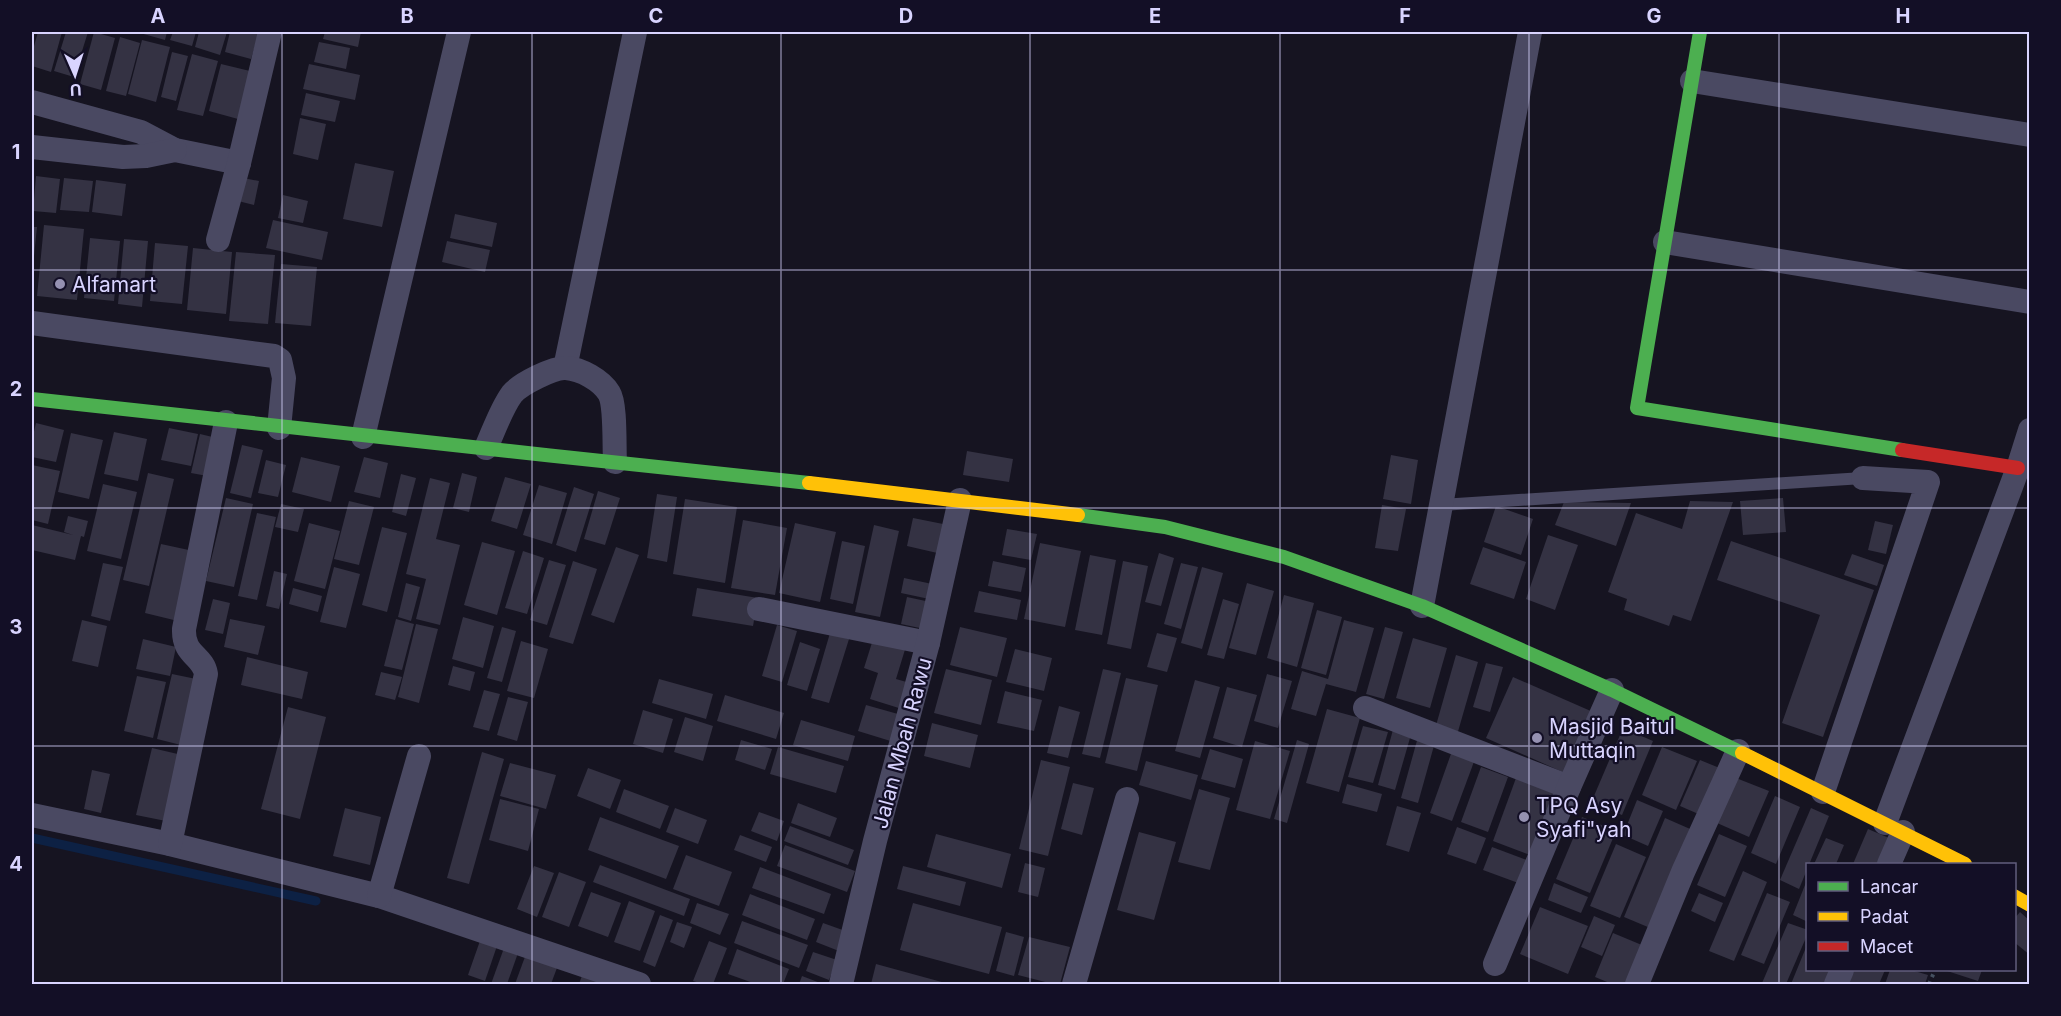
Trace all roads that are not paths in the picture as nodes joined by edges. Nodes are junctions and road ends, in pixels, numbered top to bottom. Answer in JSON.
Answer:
{"nodes":[{"id":1,"x":270,"y":32,"type":"edge"},
{"id":2,"x":459,"y":32,"type":"edge"},
{"id":3,"x":635,"y":32,"type":"edge"},
{"id":4,"x":1530,"y":32,"type":"edge"},
{"id":5,"x":1700,"y":32,"type":"edge"},
{"id":6,"x":1692,"y":81,"type":"junction"},
{"id":7,"x":32,"y":102,"type":"edge"},
{"id":8,"x":2030,"y":135,"type":"edge"},
{"id":9,"x":32,"y":147,"type":"edge"},
{"id":10,"x":175,"y":150,"type":"junction"},
{"id":11,"x":239,"y":163,"type":"junction"},
{"id":12,"x":218,"y":240,"type":"dead end"},
{"id":13,"x":1665,"y":243,"type":"junction"},
{"id":14,"x":2030,"y":302,"type":"edge"},
{"id":15,"x":32,"y":323,"type":"edge"},
{"id":16,"x":564,"y":368,"type":"junction"},
{"id":17,"x":32,"y":399,"type":"edge"},
{"id":18,"x":226,"y":422,"type":"junction"},
{"id":19,"x":279,"y":428,"type":"junction"},
{"id":20,"x":2030,"y":430,"type":"edge"},
{"id":21,"x":363,"y":437,"type":"junction"},
{"id":22,"x":486,"y":448,"type":"junction"},
{"id":23,"x":615,"y":462,"type":"junction"},
{"id":24,"x":2018,"y":468,"type":"junction"},
{"id":25,"x":1863,"y":478,"type":"joint"},
{"id":26,"x":960,"y":500,"type":"junction"},
{"id":27,"x":1441,"y":505,"type":"junction"},
{"id":28,"x":1422,"y":606,"type":"junction"},
{"id":29,"x":759,"y":609,"type":"dead end"},
{"id":30,"x":928,"y":643,"type":"junction"},
{"id":31,"x":1612,"y":690,"type":"junction"},
{"id":32,"x":1365,"y":708,"type":"dead end"},
{"id":33,"x":1738,"y":751,"type":"junction"},
{"id":34,"x":419,"y":756,"type":"dead end"},
{"id":35,"x":1569,"y":787,"type":"junction"},
{"id":36,"x":1823,"y":792,"type":"junction"},
{"id":37,"x":1127,"y":799,"type":"dead end"},
{"id":38,"x":32,"y":815,"type":"edge"},
{"id":39,"x":1894,"y":828,"type":"junction"},
{"id":40,"x":170,"y":844,"type":"junction"},
{"id":41,"x":1889,"y":863,"type":"edge"},
{"id":42,"x":1963,"y":863,"type":"edge"},
{"id":43,"x":379,"y":896,"type":"junction"},
{"id":44,"x":2016,"y":897,"type":"edge"},
{"id":45,"x":2030,"y":906,"type":"edge"},
{"id":46,"x":1495,"y":964,"type":"dead end"},
{"id":47,"x":639,"y":984,"type":"edge"},
{"id":48,"x":841,"y":984,"type":"edge"},
{"id":49,"x":1074,"y":984,"type":"edge"},
{"id":50,"x":1637,"y":984,"type":"edge"}],
"edges":[{"from":1,"to":11,"type":"street"},
{"from":2,"to":21,"type":"street"},
{"from":3,"to":16,"type":"street"},
{"from":4,"to":27,"type":"street"},
{"from":5,"to":6,"type":"street"},
{"from":6,"to":8,"type":"street"},
{"from":6,"to":13,"type":"street"},
{"from":7,"to":10,"type":"street"},
{"from":9,"to":10,"type":"street"},
{"from":10,"to":11,"type":"street"},
{"from":11,"to":12,"type":"street"},
{"from":13,"to":14,"type":"street"},
{"from":13,"to":24,"type":"street"},
{"from":15,"to":19,"type":"street"},
{"from":16,"to":22,"type":"street"},
{"from":16,"to":23,"type":"street"},
{"from":17,"to":18,"type":"street"},
{"from":18,"to":19,"type":"street"},
{"from":18,"to":40,"type":"street"},
{"from":19,"to":21,"type":"street"},
{"from":20,"to":24,"type":"street"},
{"from":21,"to":22,"type":"street"},
{"from":22,"to":23,"type":"street"},
{"from":23,"to":26,"type":"street"},
{"from":24,"to":39,"type":"street"},
{"from":25,"to":27,"type":"lane"},
{"from":25,"to":36,"type":"street"},
{"from":26,"to":28,"type":"street"},
{"from":26,"to":30,"type":"street","name":"Jalan Mbah Rawu"},
{"from":27,"to":28,"type":"street"},
{"from":28,"to":31,"type":"street"},
{"from":29,"to":30,"type":"street"},
{"from":30,"to":48,"type":"street","name":"Jalan Mbah Rawu"},
{"from":31,"to":33,"type":"street"},
{"from":31,"to":35,"type":"street"},
{"from":32,"to":35,"type":"street"},
{"from":33,"to":36,"type":"street"},
{"from":33,"to":50,"type":"street"},
{"from":34,"to":43,"type":"street"},
{"from":35,"to":46,"type":"street"},
{"from":36,"to":39,"type":"street"},
{"from":37,"to":49,"type":"street"},
{"from":38,"to":40,"type":"street"},
{"from":39,"to":41,"type":"street"},
{"from":39,"to":42,"type":"street"},
{"from":40,"to":43,"type":"street"},
{"from":43,"to":47,"type":"street"},
{"from":44,"to":45,"type":"street"}]}
